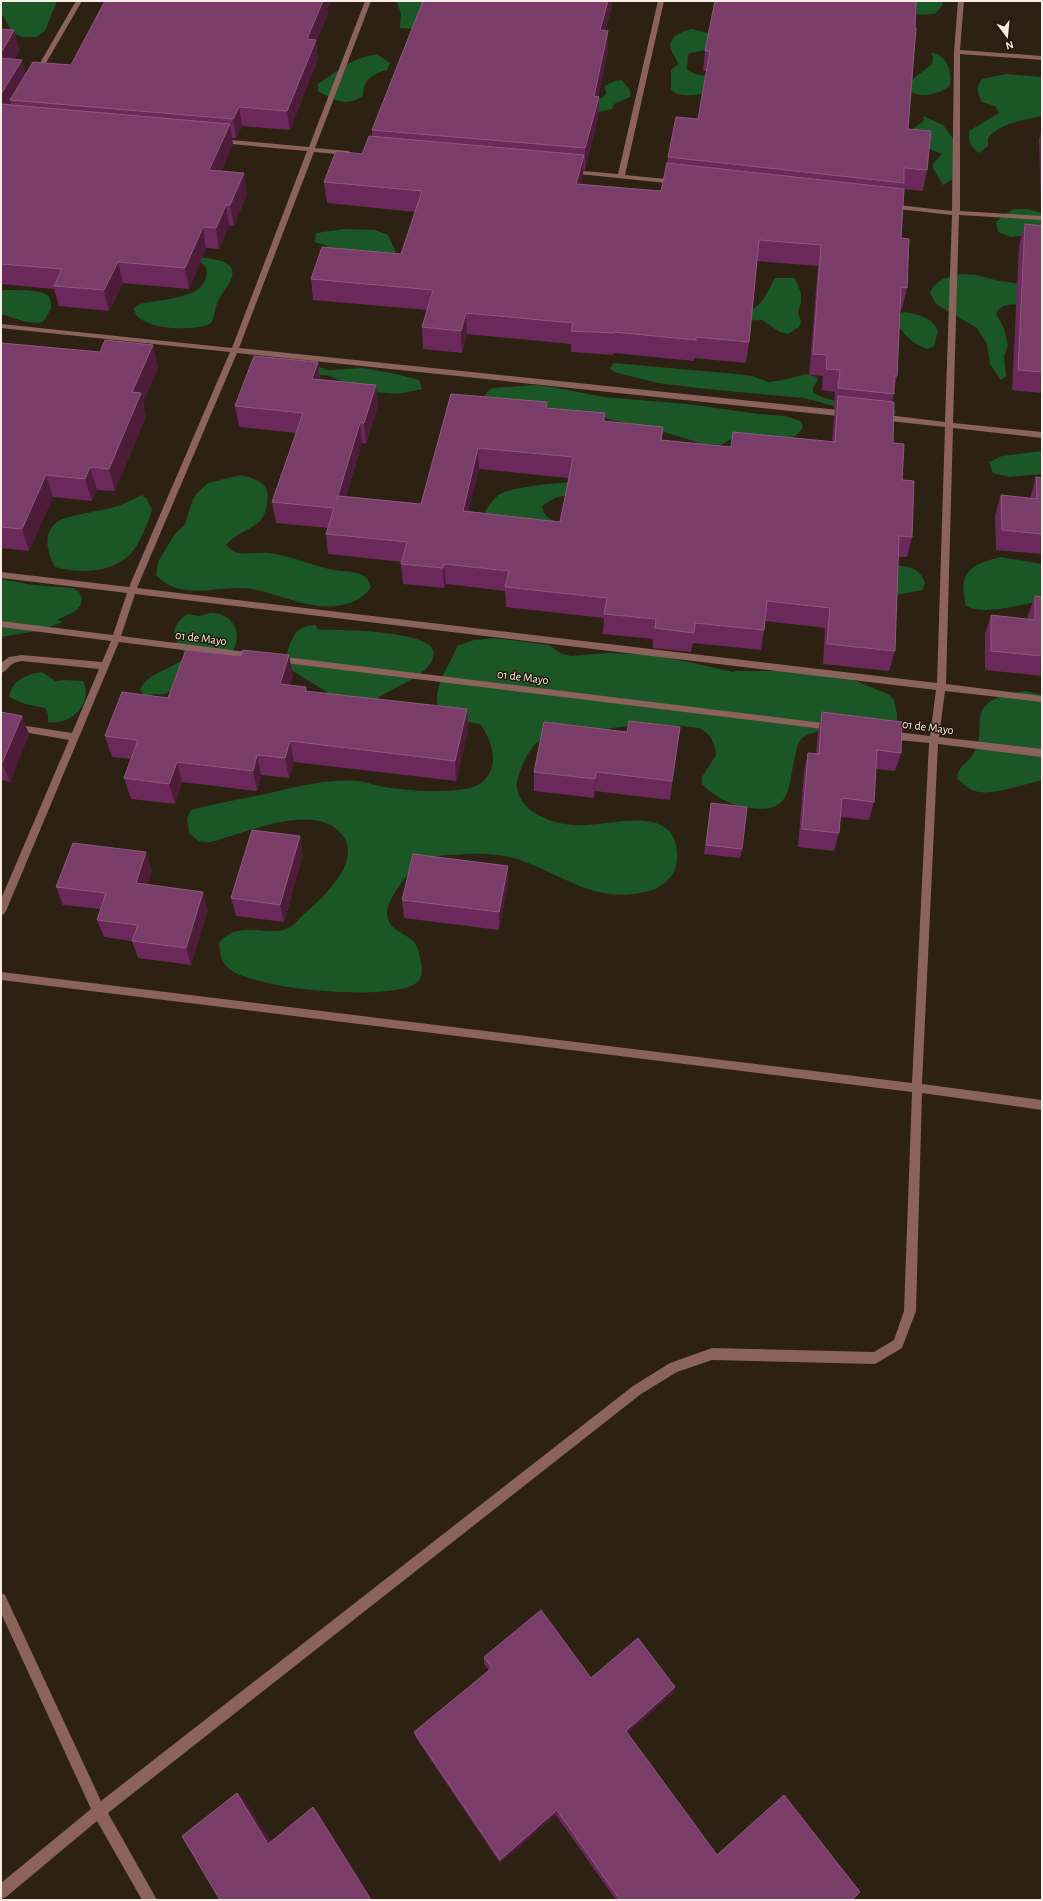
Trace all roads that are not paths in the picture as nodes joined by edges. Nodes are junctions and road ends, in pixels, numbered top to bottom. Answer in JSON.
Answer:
{"nodes":[{"id":1,"x":80,"y":1,"type":"edge"},
{"id":2,"x":368,"y":1,"type":"edge"},
{"id":3,"x":661,"y":1,"type":"edge"},
{"id":4,"x":961,"y":1,"type":"edge"},
{"id":5,"x":957,"y":52,"type":"junction"},
{"id":6,"x":1042,"y":58,"type":"edge"},
{"id":7,"x":32,"y":81,"type":"edge"},
{"id":8,"x":215,"y":141,"type":"edge"},
{"id":9,"x":310,"y":149,"type":"junction"},
{"id":10,"x":358,"y":154,"type":"edge"},
{"id":11,"x":565,"y":172,"type":"edge"},
{"id":12,"x":621,"y":176,"type":"junction"},
{"id":13,"x":683,"y":183,"type":"edge"},
{"id":14,"x":878,"y":204,"type":"edge"},
{"id":15,"x":956,"y":213,"type":"junction"},
{"id":16,"x":1042,"y":218,"type":"edge"},
{"id":17,"x":1,"y":326,"type":"edge"},
{"id":18,"x":234,"y":350,"type":"junction"},
{"id":19,"x":854,"y":415,"type":"edge"},
{"id":20,"x":869,"y":416,"type":"edge"},
{"id":21,"x":949,"y":425,"type":"junction"},
{"id":22,"x":1042,"y":435,"type":"edge"},
{"id":23,"x":1,"y":575,"type":"edge"},
{"id":24,"x":132,"y":591,"type":"junction"},
{"id":25,"x":1,"y":624,"type":"edge"},
{"id":26,"x":116,"y":639,"type":"junction"},
{"id":27,"x":104,"y":666,"type":"junction"},
{"id":28,"x":1,"y":670,"type":"edge"},
{"id":29,"x":941,"y":686,"type":"junction"},
{"id":30,"x":1042,"y":699,"type":"edge"},
{"id":31,"x":1,"y":725,"type":"edge"},
{"id":32,"x":840,"y":729,"type":"edge"},
{"id":33,"x":879,"y":734,"type":"edge"},
{"id":34,"x":75,"y":737,"type":"junction"},
{"id":35,"x":934,"y":740,"type":"junction"},
{"id":36,"x":1042,"y":753,"type":"edge"},
{"id":37,"x":1,"y":911,"type":"edge"},
{"id":38,"x":1,"y":976,"type":"edge"},
{"id":39,"x":917,"y":1088,"type":"junction"},
{"id":40,"x":1042,"y":1105,"type":"edge"},
{"id":41,"x":1,"y":1599,"type":"edge"},
{"id":42,"x":98,"y":1810,"type":"junction"},
{"id":43,"x":1,"y":1892,"type":"edge"},
{"id":44,"x":150,"y":1900,"type":"edge"}],
"edges":[{"from":1,"to":7,"type":"street"},
{"from":2,"to":9,"type":"street"},
{"from":3,"to":12,"type":"street"},
{"from":4,"to":5,"type":"street"},
{"from":5,"to":6,"type":"street"},
{"from":5,"to":15,"type":"street"},
{"from":8,"to":9,"type":"street"},
{"from":9,"to":10,"type":"street"},
{"from":9,"to":18,"type":"street"},
{"from":11,"to":12,"type":"street"},
{"from":12,"to":13,"type":"street"},
{"from":14,"to":15,"type":"street"},
{"from":15,"to":16,"type":"street"},
{"from":15,"to":21,"type":"street"},
{"from":17,"to":18,"type":"street"},
{"from":18,"to":19,"type":"street"},
{"from":18,"to":24,"type":"street"},
{"from":20,"to":21,"type":"street"},
{"from":21,"to":22,"type":"street"},
{"from":21,"to":29,"type":"street"},
{"from":23,"to":24,"type":"street"},
{"from":24,"to":26,"type":"street"},
{"from":24,"to":29,"type":"street"},
{"from":25,"to":26,"type":"street","name":"01 de Mayo"},
{"from":26,"to":27,"type":"street"},
{"from":26,"to":32,"type":"street","name":"01 de Mayo"},
{"from":27,"to":28,"type":"street"},
{"from":27,"to":34,"type":"street"},
{"from":29,"to":30,"type":"street"},
{"from":29,"to":35,"type":"street"},
{"from":31,"to":34,"type":"street"},
{"from":33,"to":35,"type":"street","name":"01 de Mayo"},
{"from":34,"to":37,"type":"street"},
{"from":35,"to":36,"type":"street","name":"01 de Mayo"},
{"from":35,"to":39,"type":"street"},
{"from":38,"to":39,"type":"street"},
{"from":39,"to":40,"type":"street"},
{"from":39,"to":42,"type":"street"},
{"from":41,"to":42,"type":"street"},
{"from":42,"to":43,"type":"street"},
{"from":42,"to":44,"type":"street"}]}
